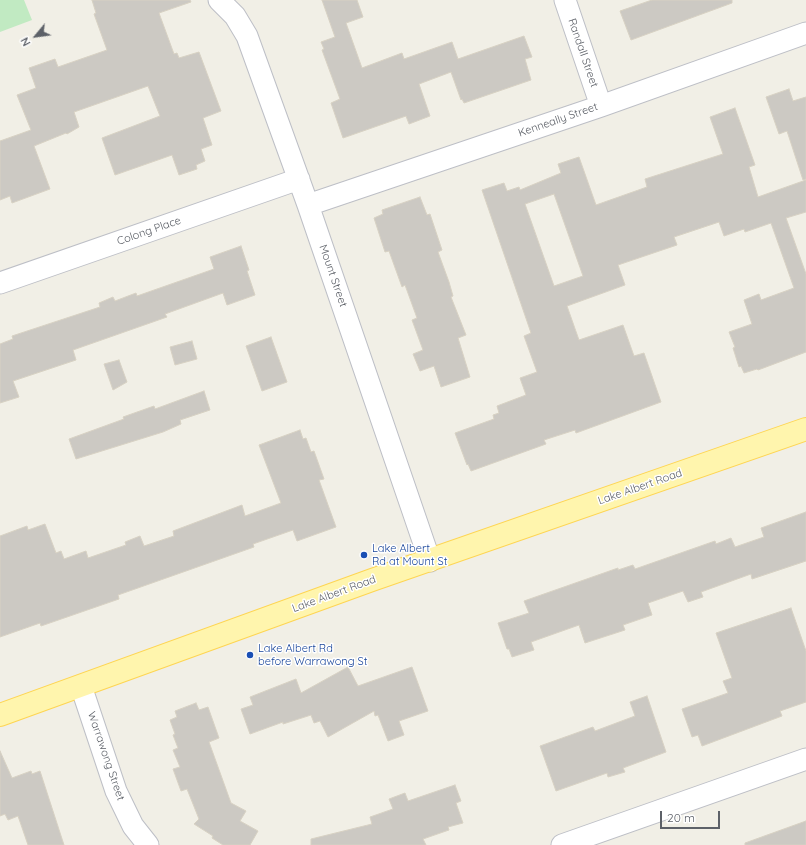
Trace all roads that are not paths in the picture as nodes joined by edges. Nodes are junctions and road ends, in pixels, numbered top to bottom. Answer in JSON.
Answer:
{"nodes":[{"id":1,"x":219,"y":0,"type":"edge"},
{"id":2,"x":565,"y":0,"type":"edge"},
{"id":3,"x":806,"y":33,"type":"edge"},
{"id":4,"x":600,"y":106,"type":"junction"},
{"id":5,"x":299,"y":179,"type":"junction"},
{"id":6,"x":308,"y":205,"type":"junction"},
{"id":7,"x":0,"y":283,"type":"edge"},
{"id":8,"x":806,"y":429,"type":"edge"},
{"id":9,"x":430,"y":561,"type":"junction"},
{"id":10,"x":81,"y":686,"type":"junction"},
{"id":11,"x":0,"y":715,"type":"edge"},
{"id":12,"x":806,"y":760,"type":"edge"},
{"id":13,"x":148,"y":845,"type":"edge"},
{"id":14,"x":562,"y":845,"type":"edge"}],
"edges":[{"from":1,"to":5,"type":"street","name":"Mount Street"},
{"from":2,"to":4,"type":"street","name":"Randall Street"},
{"from":3,"to":4,"type":"street","name":"Kenneally Street"},
{"from":4,"to":6,"type":"street","name":"Kenneally Street"},
{"from":5,"to":6,"type":"street","name":"Mount Street"},
{"from":5,"to":7,"type":"street","name":"Colong Place"},
{"from":6,"to":9,"type":"street","name":"Mount Street"},
{"from":8,"to":9,"type":"main road","name":"Lake Albert Road"},
{"from":9,"to":10,"type":"main road","name":"Lake Albert Road"},
{"from":10,"to":11,"type":"main road","name":"Lake Albert Road"},
{"from":10,"to":13,"type":"street","name":"Warrawong Street"},
{"from":12,"to":14,"type":"street"}]}
